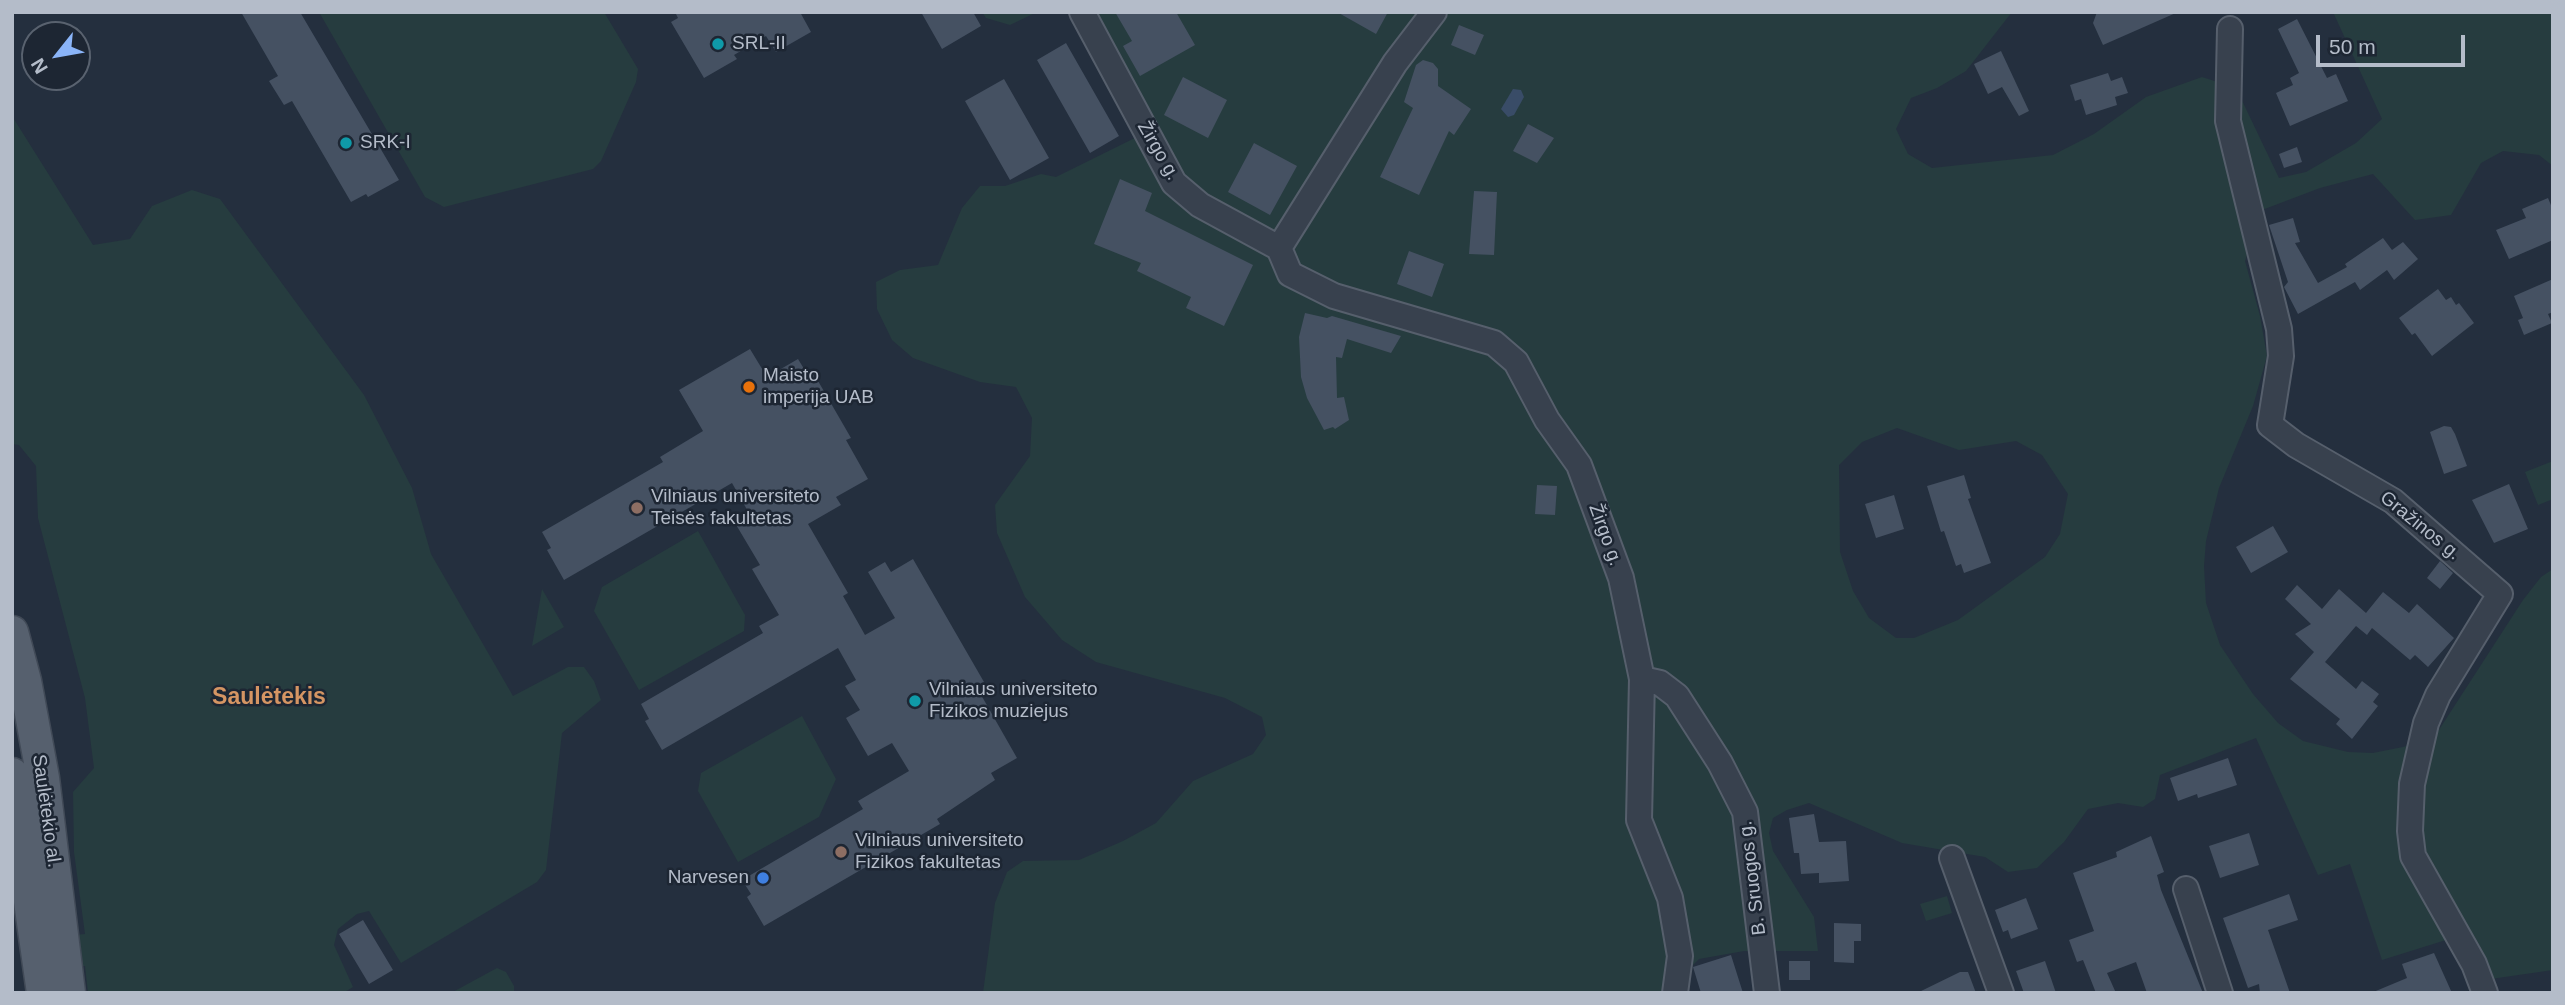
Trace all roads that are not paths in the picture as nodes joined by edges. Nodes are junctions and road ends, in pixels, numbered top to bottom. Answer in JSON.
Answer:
{"nodes":[{"id":1,"x":1082,"y":12,"type":"edge"},
{"id":2,"x":1434,"y":12,"type":"edge"},
{"id":3,"x":2230,"y":29,"type":"dead end"},
{"id":4,"x":1279,"y":248,"type":"junction"},
{"id":5,"x":12,"y":632,"type":"edge"},
{"id":6,"x":1642,"y":678,"type":"junction"},
{"id":7,"x":12,"y":774,"type":"edge"},
{"id":8,"x":1952,"y":858,"type":"dead end"},
{"id":9,"x":2186,"y":889,"type":"dead end"},
{"id":10,"x":43,"y":993,"type":"edge"},
{"id":11,"x":69,"y":993,"type":"edge"},
{"id":12,"x":1675,"y":993,"type":"edge"},
{"id":13,"x":1767,"y":993,"type":"edge"},
{"id":14,"x":2001,"y":993,"type":"edge"},
{"id":15,"x":2220,"y":993,"type":"edge"},
{"id":16,"x":2486,"y":993,"type":"edge"}],
"edges":[{"from":1,"to":4,"type":"street","name":"Žirgo g."},
{"from":2,"to":4,"type":"street"},
{"from":3,"to":16,"type":"street","name":"Gražinos g."},
{"from":4,"to":6,"type":"street","name":"Žirgo g."},
{"from":5,"to":11,"type":"main road","name":"Saulėtekio al."},
{"from":6,"to":12,"type":"street","name":"Žirgo g."},
{"from":6,"to":13,"type":"street","name":"B. Sruogos g."},
{"from":7,"to":10,"type":"main road","name":"Saulėtekio al."},
{"from":8,"to":14,"type":"street"},
{"from":9,"to":15,"type":"street"}]}
